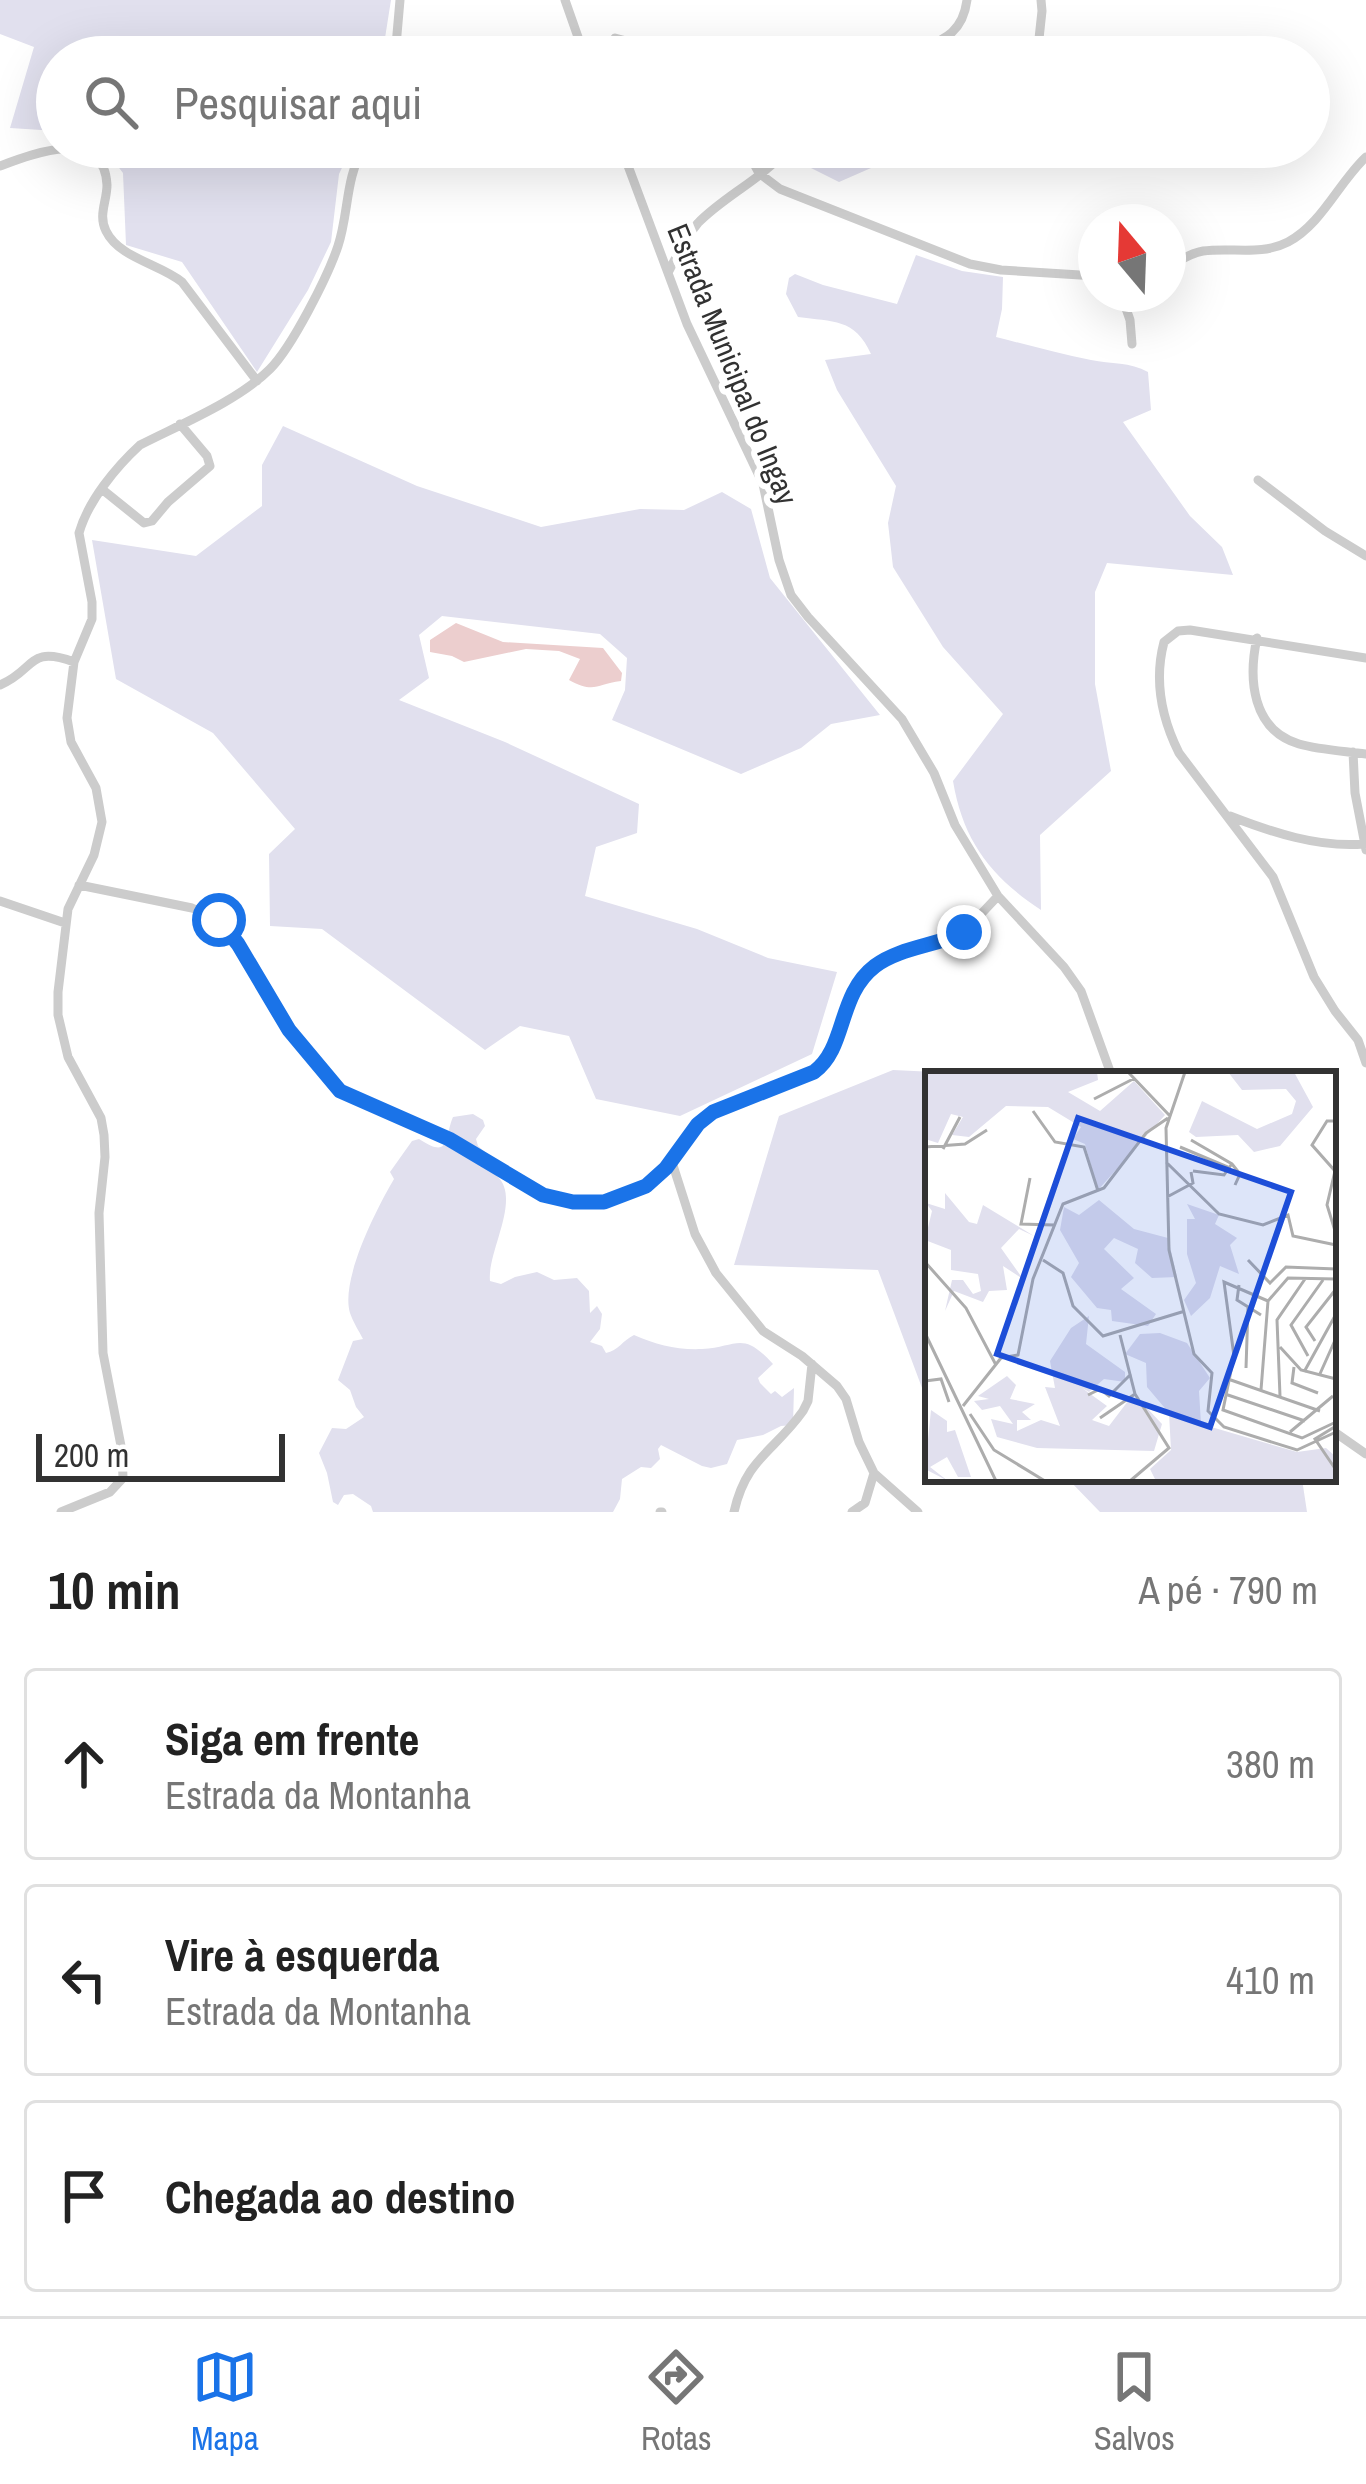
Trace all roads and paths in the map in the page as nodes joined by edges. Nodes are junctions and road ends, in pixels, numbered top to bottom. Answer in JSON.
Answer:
{"nodes":[{"id":1,"x":400,"y":0,"type":"edge"},
{"id":2,"x":565,"y":0,"type":"edge"},
{"id":3,"x":967,"y":0,"type":"edge"},
{"id":4,"x":1041,"y":0,"type":"edge"},
{"id":5,"x":397,"y":36,"type":"edge"},
{"id":6,"x":578,"y":36,"type":"edge"},
{"id":7,"x":943,"y":36,"type":"edge"},
{"id":8,"x":1039,"y":36,"type":"edge"},
{"id":9,"x":36,"y":154,"type":"edge"},
{"id":10,"x":1366,"y":157,"type":"edge"},
{"id":11,"x":0,"y":166,"type":"edge"},
{"id":12,"x":101,"y":168,"type":"edge"},
{"id":13,"x":353,"y":168,"type":"edge"},
{"id":14,"x":629,"y":168,"type":"edge"},
{"id":15,"x":756,"y":168,"type":"edge"},
{"id":16,"x":765,"y":168,"type":"edge"},
{"id":17,"x":759,"y":173,"type":"junction"},
{"id":18,"x":1186,"y":258,"type":"edge"},
{"id":19,"x":668,"y":273,"type":"junction"},
{"id":20,"x":1078,"y":275,"type":"edge"},
{"id":21,"x":1127,"y":312,"type":"edge"},
{"id":22,"x":1132,"y":344,"type":"dead end"},
{"id":23,"x":257,"y":380,"type":"junction"},
{"id":24,"x":180,"y":424,"type":"junction"},
{"id":25,"x":1258,"y":481,"type":"dead end"},
{"id":26,"x":103,"y":490,"type":"junction"},
{"id":27,"x":1366,"y":556,"type":"edge"},
{"id":28,"x":1257,"y":638,"type":"junction"},
{"id":29,"x":1366,"y":658,"type":"edge"},
{"id":30,"x":74,"y":662,"type":"junction"},
{"id":31,"x":0,"y":685,"type":"edge"},
{"id":32,"x":1353,"y":752,"type":"junction"},
{"id":33,"x":1366,"y":754,"type":"edge"},
{"id":34,"x":1228,"y":816,"type":"junction"},
{"id":35,"x":1251,"y":824,"type":"junction"},
{"id":36,"x":1266,"y":830,"type":"junction"},
{"id":37,"x":1244,"y":836,"type":"junction"},
{"id":38,"x":1365,"y":847,"type":"edge"},
{"id":39,"x":1262,"y":860,"type":"junction"},
{"id":40,"x":79,"y":885,"type":"junction"},
{"id":41,"x":998,"y":896,"type":"junction"},
{"id":42,"x":0,"y":901,"type":"edge"},
{"id":43,"x":65,"y":923,"type":"junction"},
{"id":44,"x":1366,"y":1063,"type":"edge"},
{"id":45,"x":1110,"y":1071,"type":"edge"},
{"id":46,"x":671,"y":1160,"type":"junction"},
{"id":47,"x":812,"y":1364,"type":"junction"},
{"id":48,"x":1336,"y":1433,"type":"edge"},
{"id":49,"x":1366,"y":1454,"type":"edge"},
{"id":50,"x":874,"y":1473,"type":"junction"},
{"id":51,"x":737,"y":1496,"type":"junction"},
{"id":52,"x":61,"y":1512,"type":"edge"},
{"id":53,"x":734,"y":1512,"type":"edge"},
{"id":54,"x":743,"y":1512,"type":"edge"},
{"id":55,"x":852,"y":1512,"type":"edge"},
{"id":56,"x":918,"y":1512,"type":"edge"}],
"edges":[{"from":1,"to":5,"type":"street"},
{"from":2,"to":6,"type":"street"},
{"from":3,"to":7,"type":"street"},
{"from":4,"to":8,"type":"street"},
{"from":9,"to":11,"type":"street"},
{"from":10,"to":18,"type":"street"},
{"from":12,"to":23,"type":"street"},
{"from":13,"to":23,"type":"street"},
{"from":14,"to":19,"type":"street","name":"Estrada Municipal do Ingay"},
{"from":15,"to":17,"type":"street"},
{"from":16,"to":17,"type":"street"},
{"from":17,"to":19,"type":"street"},
{"from":17,"to":20,"type":"street"},
{"from":19,"to":41,"type":"street","name":"Estrada Municipal do Ingay"},
{"from":21,"to":22,"type":"street"},
{"from":23,"to":24,"type":"street"},
{"from":24,"to":26,"type":"street"},
{"from":24,"to":26,"type":"street"},
{"from":25,"to":27,"type":"street"},
{"from":26,"to":30,"type":"street"},
{"from":28,"to":29,"type":"street"},
{"from":28,"to":32,"type":"street"},
{"from":28,"to":34,"type":"street"},
{"from":30,"to":31,"type":"street"},
{"from":30,"to":40,"type":"street"},
{"from":32,"to":33,"type":"street"},
{"from":32,"to":38,"type":"street"},
{"from":34,"to":35,"type":"street"},
{"from":34,"to":37,"type":"street"},
{"from":35,"to":36,"type":"street"},
{"from":35,"to":37,"type":"street"},
{"from":36,"to":38,"type":"street"},
{"from":36,"to":39,"type":"street"},
{"from":37,"to":39,"type":"street"},
{"from":39,"to":44,"type":"street"},
{"from":40,"to":43,"type":"street"},
{"from":40,"to":46,"type":"street"},
{"from":41,"to":45,"type":"street","name":"Estrada Municipal do Ingay"},
{"from":41,"to":46,"type":"street"},
{"from":42,"to":43,"type":"street"},
{"from":43,"to":52,"type":"street"},
{"from":46,"to":47,"type":"street"},
{"from":47,"to":50,"type":"street"},
{"from":47,"to":51,"type":"street"},
{"from":48,"to":49,"type":"street"},
{"from":50,"to":55,"type":"street"},
{"from":50,"to":56,"type":"street"},
{"from":51,"to":53,"type":"street"},
{"from":51,"to":54,"type":"street"}]}
